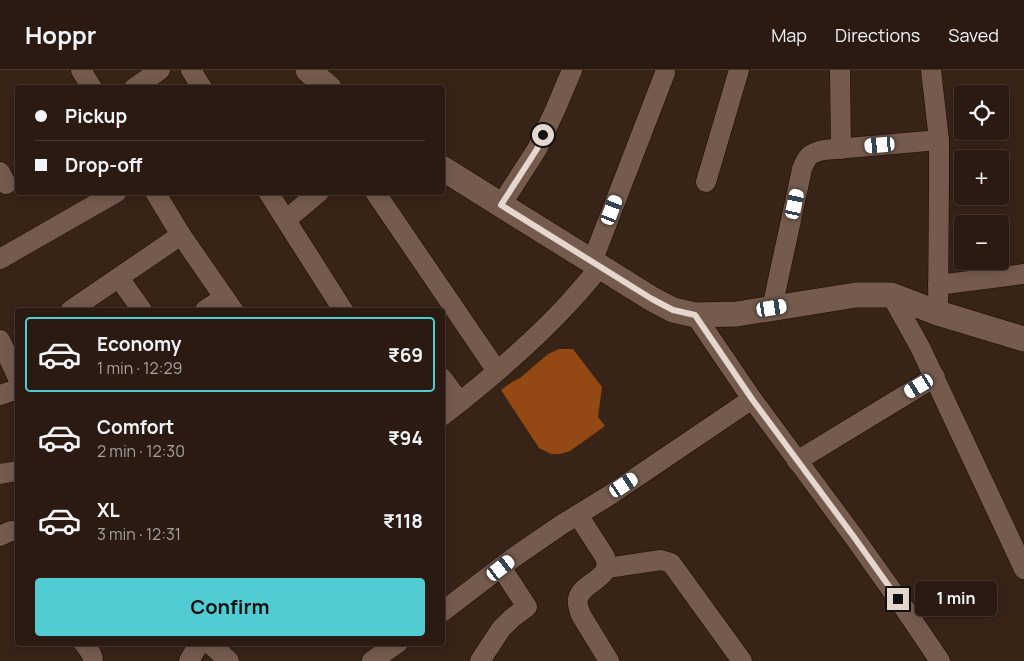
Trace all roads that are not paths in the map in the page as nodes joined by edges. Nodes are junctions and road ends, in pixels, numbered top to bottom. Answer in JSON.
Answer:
{"nodes":[{"id":1,"x":81,"y":70,"type":"edge"},
{"id":2,"x":160,"y":70,"type":"edge"},
{"id":3,"x":191,"y":70,"type":"edge"},
{"id":4,"x":308,"y":70,"type":"edge"},
{"id":5,"x":572,"y":70,"type":"edge"},
{"id":6,"x":739,"y":70,"type":"edge"},
{"id":7,"x":840,"y":70,"type":"edge"},
{"id":8,"x":931,"y":70,"type":"edge"},
{"id":9,"x":665,"y":73,"type":"dead end"},
{"id":10,"x":90,"y":85,"type":"edge"},
{"id":11,"x":138,"y":85,"type":"edge"},
{"id":12,"x":200,"y":85,"type":"edge"},
{"id":13,"x":326,"y":85,"type":"edge"},
{"id":14,"x":939,"y":140,"type":"junction"},
{"id":15,"x":841,"y":149,"type":"junction"},
{"id":16,"x":445,"y":170,"type":"edge"},
{"id":17,"x":706,"y":182,"type":"dead end"},
{"id":18,"x":112,"y":195,"type":"edge"},
{"id":19,"x":157,"y":195,"type":"edge"},
{"id":20,"x":270,"y":195,"type":"edge"},
{"id":21,"x":315,"y":195,"type":"edge"},
{"id":22,"x":377,"y":195,"type":"edge"},
{"id":23,"x":501,"y":205,"type":"junction"},
{"id":24,"x":286,"y":220,"type":"junction"},
{"id":25,"x":181,"y":235,"type":"junction"},
{"id":26,"x":0,"y":259,"type":"edge"},
{"id":27,"x":596,"y":264,"type":"junction"},
{"id":28,"x":1024,"y":274,"type":"edge"},
{"id":29,"x":119,"y":278,"type":"junction"},
{"id":30,"x":938,"y":285,"type":"junction"},
{"id":31,"x":891,"y":295,"type":"junction"},
{"id":32,"x":229,"y":304,"type":"edge"},
{"id":33,"x":74,"y":308,"type":"edge"},
{"id":34,"x":141,"y":308,"type":"edge"},
{"id":35,"x":213,"y":308,"type":"edge"},
{"id":36,"x":342,"y":308,"type":"edge"},
{"id":37,"x":772,"y":308,"type":"junction"},
{"id":38,"x":938,"y":313,"type":"junction"},
{"id":39,"x":695,"y":315,"type":"junction"},
{"id":40,"x":1024,"y":339,"type":"edge"},
{"id":41,"x":0,"y":340,"type":"edge"},
{"id":42,"x":497,"y":371,"type":"junction"},
{"id":43,"x":15,"y":372,"type":"edge"},
{"id":44,"x":935,"y":377,"type":"junction"},
{"id":45,"x":445,"y":382,"type":"edge"},
{"id":46,"x":15,"y":390,"type":"edge"},
{"id":47,"x":0,"y":395,"type":"edge"},
{"id":48,"x":752,"y":399,"type":"junction"},
{"id":49,"x":460,"y":402,"type":"junction"},
{"id":50,"x":445,"y":414,"type":"edge"},
{"id":51,"x":797,"y":460,"type":"junction"},
{"id":52,"x":15,"y":472,"type":"edge"},
{"id":53,"x":0,"y":474,"type":"edge"},
{"id":54,"x":578,"y":515,"type":"junction"},
{"id":55,"x":15,"y":531,"type":"edge"},
{"id":56,"x":0,"y":536,"type":"edge"},
{"id":57,"x":501,"y":568,"type":"junction"},
{"id":58,"x":607,"y":568,"type":"junction"},
{"id":59,"x":1024,"y":569,"type":"edge"},
{"id":60,"x":445,"y":610,"type":"edge"},
{"id":61,"x":86,"y":646,"type":"edge"},
{"id":62,"x":197,"y":646,"type":"edge"},
{"id":63,"x":212,"y":646,"type":"edge"},
{"id":64,"x":393,"y":646,"type":"edge"},
{"id":65,"x":93,"y":661,"type":"edge"},
{"id":66,"x":188,"y":661,"type":"edge"},
{"id":67,"x":229,"y":661,"type":"edge"},
{"id":68,"x":372,"y":661,"type":"edge"},
{"id":69,"x":480,"y":661,"type":"edge"},
{"id":70,"x":609,"y":661,"type":"edge"},
{"id":71,"x":742,"y":661,"type":"edge"},
{"id":72,"x":940,"y":661,"type":"edge"}],
"edges":[{"from":1,"to":10,"type":"street"},
{"from":2,"to":11,"type":"street"},
{"from":3,"to":12,"type":"street"},
{"from":4,"to":13,"type":"street"},
{"from":5,"to":23,"type":"street"},
{"from":6,"to":17,"type":"street"},
{"from":7,"to":15,"type":"street"},
{"from":8,"to":14,"type":"street"},
{"from":9,"to":27,"type":"street"},
{"from":14,"to":15,"type":"street"},
{"from":14,"to":30,"type":"street"},
{"from":15,"to":37,"type":"street"},
{"from":16,"to":23,"type":"street"},
{"from":18,"to":26,"type":"street"},
{"from":19,"to":25,"type":"street"},
{"from":20,"to":24,"type":"street"},
{"from":21,"to":24,"type":"street"},
{"from":22,"to":42,"type":"street"},
{"from":23,"to":27,"type":"street"},
{"from":24,"to":36,"type":"street"},
{"from":25,"to":29,"type":"street"},
{"from":25,"to":32,"type":"street"},
{"from":27,"to":39,"type":"street"},
{"from":27,"to":42,"type":"street"},
{"from":28,"to":30,"type":"street"},
{"from":29,"to":33,"type":"street"},
{"from":29,"to":34,"type":"street"},
{"from":30,"to":38,"type":"street"},
{"from":31,"to":37,"type":"street"},
{"from":31,"to":38,"type":"street"},
{"from":31,"to":44,"type":"street"},
{"from":32,"to":35,"type":"street"},
{"from":37,"to":39,"type":"street"},
{"from":38,"to":40,"type":"street"},
{"from":39,"to":48,"type":"street"},
{"from":41,"to":43,"type":"street"},
{"from":42,"to":49,"type":"street"},
{"from":44,"to":51,"type":"street"},
{"from":44,"to":59,"type":"street"},
{"from":45,"to":49,"type":"street"},
{"from":46,"to":47,"type":"street"},
{"from":48,"to":51,"type":"street"},
{"from":48,"to":54,"type":"street"},
{"from":49,"to":50,"type":"street"},
{"from":51,"to":72,"type":"street"},
{"from":52,"to":53,"type":"street"},
{"from":54,"to":57,"type":"street"},
{"from":54,"to":58,"type":"street"},
{"from":55,"to":56,"type":"street"},
{"from":57,"to":60,"type":"street"},
{"from":57,"to":69,"type":"street"},
{"from":58,"to":70,"type":"street"},
{"from":58,"to":71,"type":"street"},
{"from":61,"to":65,"type":"street"},
{"from":62,"to":66,"type":"street"},
{"from":63,"to":67,"type":"street"},
{"from":64,"to":68,"type":"street"}]}
